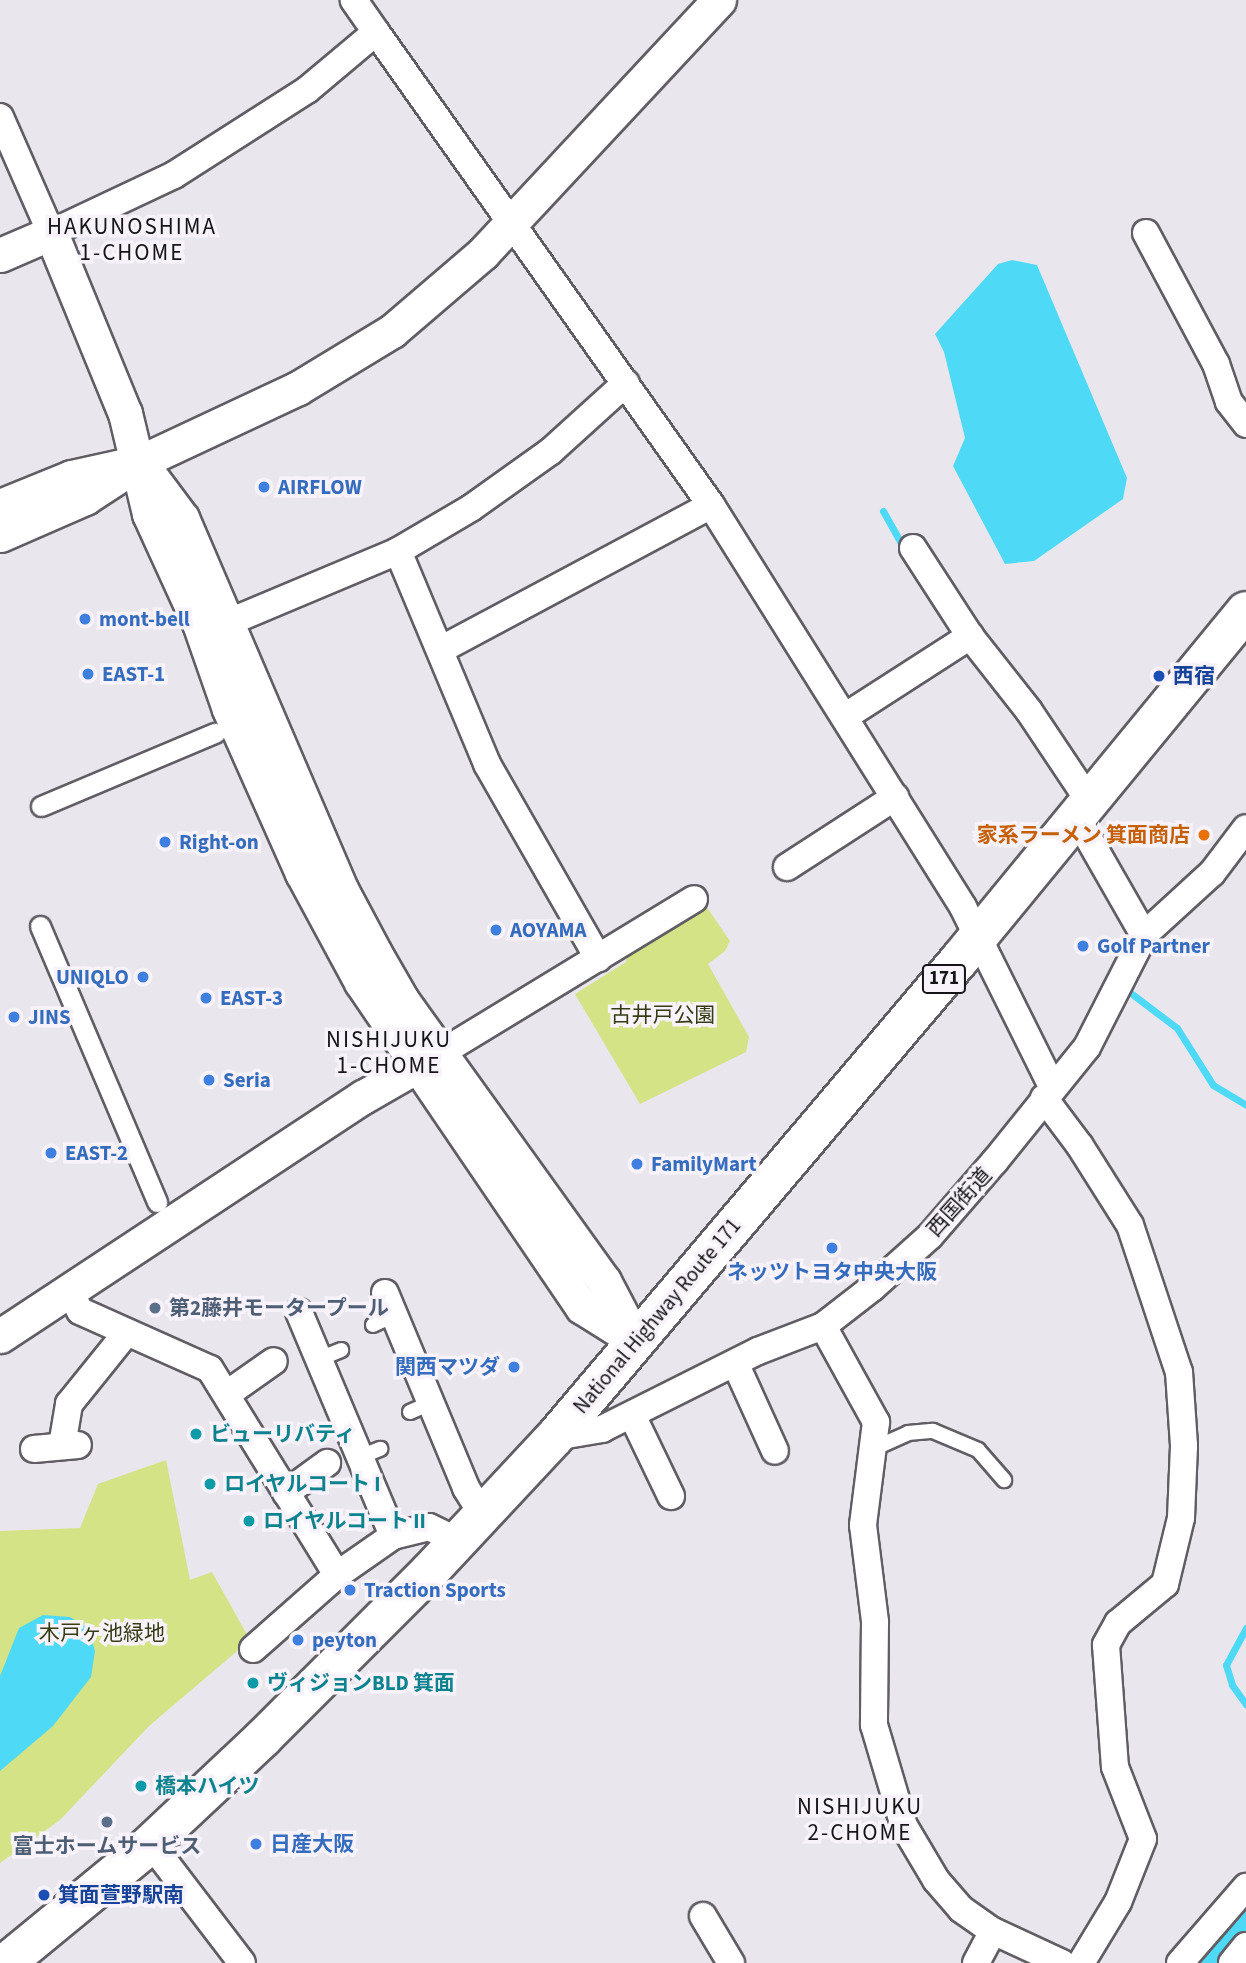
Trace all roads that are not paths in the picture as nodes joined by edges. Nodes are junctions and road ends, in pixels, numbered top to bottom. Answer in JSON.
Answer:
{"nodes":[{"id":1,"x":354,"y":0,"type":"edge"},
{"id":2,"x":719,"y":0,"type":"edge"},
{"id":3,"x":376,"y":32,"type":"junction"},
{"id":4,"x":0,"y":117,"type":"edge"},
{"id":5,"x":512,"y":223,"type":"junction"},
{"id":6,"x":51,"y":233,"type":"junction"},
{"id":7,"x":1146,"y":233,"type":"dead end"},
{"id":8,"x":0,"y":254,"type":"edge"},
{"id":9,"x":626,"y":383,"type":"junction"},
{"id":10,"x":1246,"y":424,"type":"edge"},
{"id":11,"x":140,"y":462,"type":"junction"},
{"id":12,"x":711,"y":505,"type":"junction"},
{"id":13,"x":0,"y":506,"type":"edge"},
{"id":14,"x":0,"y":535,"type":"edge"},
{"id":15,"x":913,"y":548,"type":"dead end"},
{"id":16,"x":398,"y":551,"type":"junction"},
{"id":17,"x":1246,"y":611,"type":"edge"},
{"id":18,"x":227,"y":623,"type":"junction"},
{"id":19,"x":970,"y":636,"type":"junction"},
{"id":20,"x":440,"y":650,"type":"junction"},
{"id":21,"x":846,"y":716,"type":"junction"},
{"id":22,"x":215,"y":733,"type":"dead end"},
{"id":23,"x":895,"y":797,"type":"junction"},
{"id":24,"x":41,"y":806,"type":"dead end"},
{"id":25,"x":1083,"y":810,"type":"junction"},
{"id":26,"x":1246,"y":828,"type":"edge"},
{"id":27,"x":787,"y":867,"type":"dead end"},
{"id":28,"x":694,"y":899,"type":"dead end"},
{"id":29,"x":40,"y":926,"type":"dead end"},
{"id":30,"x":1143,"y":935,"type":"junction"},
{"id":31,"x":979,"y":936,"type":"junction"},
{"id":32,"x":598,"y":958,"type":"junction"},
{"id":33,"x":429,"y":1059,"type":"junction"},
{"id":34,"x":1048,"y":1092,"type":"junction"},
{"id":35,"x":157,"y":1202,"type":"dead end"},
{"id":36,"x":68,"y":1289,"type":"junction"},
{"id":37,"x":384,"y":1311,"type":"dead end"},
{"id":38,"x":299,"y":1312,"type":"dead end"},
{"id":39,"x":822,"y":1326,"type":"junction"},
{"id":40,"x":127,"y":1332,"type":"junction"},
{"id":41,"x":0,"y":1336,"type":"edge"},
{"id":42,"x":636,"y":1341,"type":"junction"},
{"id":43,"x":274,"y":1361,"type":"dead end"},
{"id":44,"x":736,"y":1365,"type":"junction"},
{"id":45,"x":227,"y":1394,"type":"junction"},
{"id":46,"x":632,"y":1415,"type":"junction"},
{"id":47,"x":555,"y":1437,"type":"junction"},
{"id":48,"x":875,"y":1448,"type":"junction"},
{"id":49,"x":34,"y":1450,"type":"dead end"},
{"id":50,"x":775,"y":1451,"type":"dead end"},
{"id":51,"x":327,"y":1463,"type":"dead end"},
{"id":52,"x":1004,"y":1480,"type":"dead end"},
{"id":53,"x":286,"y":1493,"type":"junction"},
{"id":54,"x":671,"y":1496,"type":"dead end"},
{"id":55,"x":471,"y":1528,"type":"junction"},
{"id":56,"x":393,"y":1536,"type":"junction"},
{"id":57,"x":337,"y":1575,"type":"junction"},
{"id":58,"x":253,"y":1648,"type":"dead end"},
{"id":59,"x":147,"y":1847,"type":"junction"},
{"id":60,"x":1246,"y":1887,"type":"edge"},
{"id":61,"x":703,"y":1916,"type":"dead end"},
{"id":62,"x":993,"y":1931,"type":"junction"},
{"id":63,"x":1246,"y":1946,"type":"edge"},
{"id":64,"x":6,"y":1963,"type":"edge"},
{"id":65,"x":242,"y":1963,"type":"edge"},
{"id":66,"x":731,"y":1963,"type":"edge"},
{"id":67,"x":976,"y":1963,"type":"edge"},
{"id":68,"x":1062,"y":1963,"type":"edge"},
{"id":69,"x":1081,"y":1963,"type":"edge"},
{"id":70,"x":1180,"y":1963,"type":"edge"},
{"id":71,"x":1232,"y":1963,"type":"edge"}],
"edges":[{"from":1,"to":3,"type":"street"},
{"from":2,"to":5,"type":"street"},
{"from":3,"to":5,"type":"street"},
{"from":3,"to":6,"type":"street"},
{"from":4,"to":6,"type":"street"},
{"from":5,"to":9,"type":"street"},
{"from":5,"to":11,"type":"street"},
{"from":6,"to":8,"type":"street"},
{"from":6,"to":11,"type":"street"},
{"from":7,"to":10,"type":"street"},
{"from":9,"to":12,"type":"street"},
{"from":9,"to":16,"type":"street"},
{"from":11,"to":13,"type":"street"},
{"from":11,"to":14,"type":"street"},
{"from":11,"to":18,"type":"street"},
{"from":11,"to":33,"type":"street"},
{"from":12,"to":20,"type":"street"},
{"from":12,"to":21,"type":"street"},
{"from":15,"to":19,"type":"street"},
{"from":16,"to":18,"type":"street"},
{"from":16,"to":20,"type":"street"},
{"from":17,"to":25,"type":"highway","name":"National Highway Route 171","number":"171"},
{"from":18,"to":33,"type":"street"},
{"from":19,"to":21,"type":"street"},
{"from":19,"to":25,"type":"street"},
{"from":20,"to":32,"type":"street"},
{"from":21,"to":23,"type":"street"},
{"from":22,"to":24,"type":"street"},
{"from":23,"to":27,"type":"street"},
{"from":23,"to":31,"type":"street"},
{"from":25,"to":30,"type":"street"},
{"from":25,"to":31,"type":"highway","name":"National Highway Route 171","number":"171"},
{"from":26,"to":30,"type":"street","name":"西国街道"},
{"from":28,"to":32,"type":"street"},
{"from":29,"to":35,"type":"street"},
{"from":30,"to":34,"type":"street","name":"西国街道"},
{"from":31,"to":34,"type":"street"},
{"from":31,"to":42,"type":"highway","name":"National Highway Route 171","number":"171"},
{"from":32,"to":33,"type":"street"},
{"from":33,"to":36,"type":"street"},
{"from":33,"to":42,"type":"street"},
{"from":34,"to":39,"type":"street","name":"西国街道"},
{"from":34,"to":69,"type":"street"},
{"from":36,"to":40,"type":"street"},
{"from":36,"to":41,"type":"street"},
{"from":37,"to":55,"type":"street"},
{"from":38,"to":56,"type":"street"},
{"from":39,"to":44,"type":"street","name":"西国街道"},
{"from":39,"to":48,"type":"street"},
{"from":40,"to":45,"type":"street"},
{"from":40,"to":49,"type":"street"},
{"from":42,"to":47,"type":"highway","name":"National Highway Route 171","number":"171"},
{"from":43,"to":45,"type":"street"},
{"from":44,"to":46,"type":"street","name":"西国街道"},
{"from":44,"to":50,"type":"street"},
{"from":45,"to":53,"type":"street"},
{"from":46,"to":47,"type":"street","name":"西国街道"},
{"from":46,"to":54,"type":"street"},
{"from":47,"to":55,"type":"highway","name":"National Highway Route 171","number":"171"},
{"from":48,"to":52,"type":"lane"},
{"from":48,"to":62,"type":"street"},
{"from":51,"to":53,"type":"street"},
{"from":53,"to":57,"type":"street"},
{"from":55,"to":56,"type":"street"},
{"from":55,"to":59,"type":"highway","name":"National Highway Route 171","number":"171"},
{"from":56,"to":57,"type":"street"},
{"from":57,"to":58,"type":"street"},
{"from":59,"to":64,"type":"highway","name":"National Highway Route 171","number":"171"},
{"from":59,"to":65,"type":"street"},
{"from":60,"to":70,"type":"street"},
{"from":61,"to":66,"type":"street"},
{"from":62,"to":67,"type":"street"},
{"from":62,"to":68,"type":"street"},
{"from":63,"to":71,"type":"street"}]}
